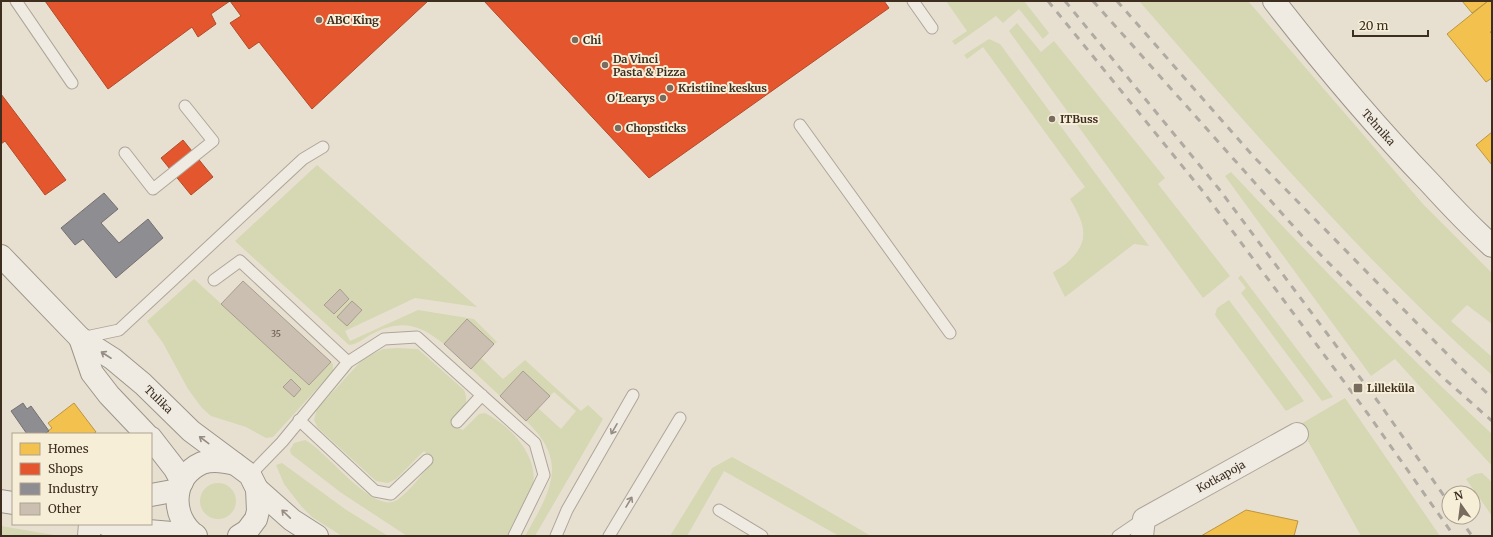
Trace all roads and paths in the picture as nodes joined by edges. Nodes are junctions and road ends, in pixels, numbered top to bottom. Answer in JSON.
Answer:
{"nodes":[{"id":1,"x":16,"y":1,"type":"edge"},
{"id":2,"x":913,"y":1,"type":"edge"},
{"id":3,"x":1274,"y":1,"type":"edge"},
{"id":4,"x":932,"y":28,"type":"dead end"},
{"id":5,"x":72,"y":83,"type":"dead end"},
{"id":6,"x":185,"y":106,"type":"dead end"},
{"id":7,"x":800,"y":125,"type":"dead end"},
{"id":8,"x":323,"y":147,"type":"dead end"},
{"id":9,"x":125,"y":153,"type":"dead end"},
{"id":10,"x":1492,"y":246,"type":"edge"},
{"id":11,"x":1,"y":256,"type":"edge"},
{"id":12,"x":214,"y":280,"type":"dead end"},
{"id":13,"x":950,"y":333,"type":"dead end"},
{"id":14,"x":80,"y":338,"type":"junction"},
{"id":15,"x":348,"y":362,"type":"junction"},
{"id":16,"x":482,"y":395,"type":"junction"},
{"id":17,"x":633,"y":395,"type":"dead end"},
{"id":18,"x":680,"y":418,"type":"dead end"},
{"id":19,"x":299,"y":420,"type":"junction"},
{"id":20,"x":457,"y":422,"type":"dead end"},
{"id":21,"x":131,"y":426,"type":"edge"},
{"id":22,"x":144,"y":433,"type":"edge"},
{"id":23,"x":1297,"y":434,"type":"dead end"},
{"id":24,"x":152,"y":439,"type":"edge"},
{"id":25,"x":427,"y":460,"type":"dead end"},
{"id":26,"x":248,"y":476,"type":"junction"},
{"id":27,"x":180,"y":486,"type":"junction"},
{"id":28,"x":152,"y":495,"type":"edge"},
{"id":29,"x":1,"y":500,"type":"edge"},
{"id":30,"x":12,"y":503,"type":"edge"},
{"id":31,"x":719,"y":510,"type":"dead end"},
{"id":32,"x":90,"y":525,"type":"edge"},
{"id":33,"x":107,"y":525,"type":"edge"},
{"id":34,"x":1143,"y":528,"type":"edge"},
{"id":35,"x":89,"y":536,"type":"edge"},
{"id":36,"x":196,"y":536,"type":"edge"},
{"id":37,"x":239,"y":536,"type":"edge"},
{"id":38,"x":317,"y":536,"type":"edge"},
{"id":39,"x":514,"y":536,"type":"edge"},
{"id":40,"x":556,"y":536,"type":"edge"},
{"id":41,"x":609,"y":536,"type":"edge"},
{"id":42,"x":762,"y":536,"type":"edge"},
{"id":43,"x":1118,"y":536,"type":"edge"}],
"edges":[{"from":1,"to":5,"type":"lane"},
{"from":2,"to":4,"type":"lane"},
{"from":3,"to":10,"type":"street","name":"Tehnika"},
{"from":6,"to":9,"type":"lane"},
{"from":7,"to":13,"type":"lane"},
{"from":8,"to":14,"type":"lane"},
{"from":11,"to":14,"type":"street","name":"Tulika"},
{"from":12,"to":15,"type":"lane"},
{"from":14,"to":21,"type":"street","name":"Tulika"},
{"from":26,"to":14,"type":"street","name":"Tulika","one_way":true},
{"from":15,"to":16,"type":"lane"},
{"from":15,"to":19,"type":"lane"},
{"from":16,"to":20,"type":"lane"},
{"from":16,"to":39,"type":"lane"},
{"from":17,"to":40,"type":"lane","one_way":true},
{"from":41,"to":18,"type":"lane","one_way":true},
{"from":19,"to":25,"type":"lane"},
{"from":19,"to":26,"type":"lane"},
{"from":21,"to":22,"type":"street","name":"Tulika"},
{"from":23,"to":34,"type":"street","name":"Kotkapoja"},
{"from":24,"to":27,"type":"street"},
{"from":26,"to":27,"type":"street"},
{"from":26,"to":37,"type":"street"},
{"from":38,"to":26,"type":"street","name":"Tulika","one_way":true},
{"from":27,"to":28,"type":"street"},
{"from":27,"to":36,"type":"street"},
{"from":29,"to":30,"type":"street"},
{"from":31,"to":42,"type":"lane"},
{"from":32,"to":35,"type":"street"},
{"from":33,"to":36,"type":"street"},
{"from":34,"to":43,"type":"lane","name":"Kotkapoja"}]}
